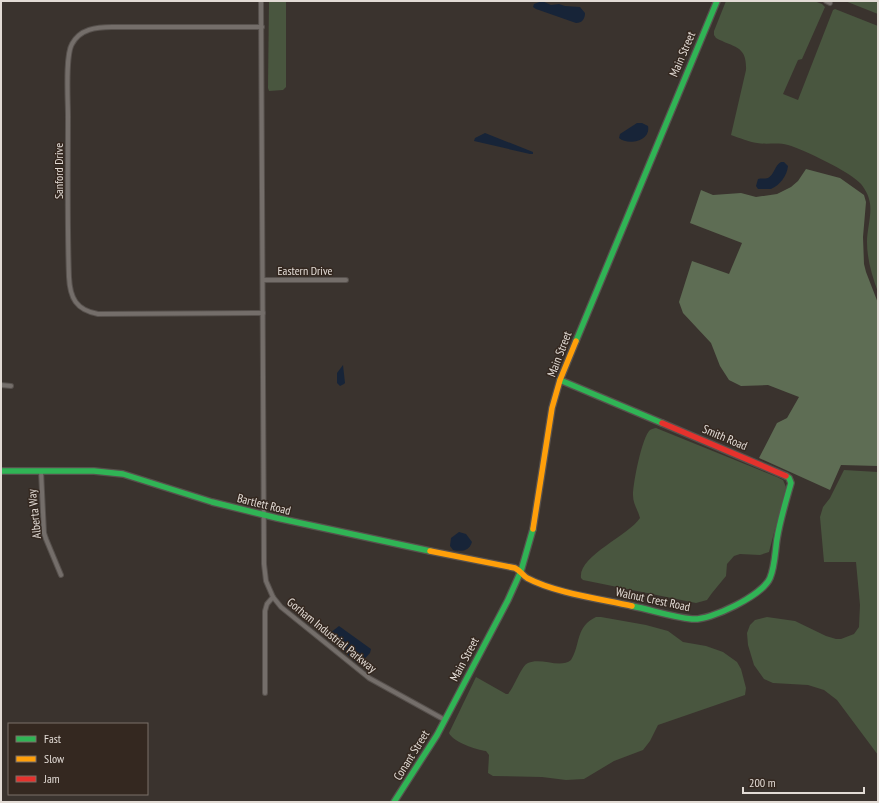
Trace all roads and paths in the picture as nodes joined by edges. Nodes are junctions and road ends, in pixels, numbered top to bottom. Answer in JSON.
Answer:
{"nodes":[{"id":1,"x":261,"y":1,"type":"edge"},
{"id":2,"x":717,"y":1,"type":"edge"},
{"id":3,"x":262,"y":26,"type":"junction"},
{"id":4,"x":263,"y":280,"type":"junction"},
{"id":5,"x":346,"y":280,"type":"dead end"},
{"id":6,"x":263,"y":313,"type":"junction"},
{"id":7,"x":560,"y":380,"type":"junction"},
{"id":8,"x":1,"y":385,"type":"edge"},
{"id":9,"x":11,"y":386,"type":"dead end"},
{"id":10,"x":1,"y":471,"type":"edge"},
{"id":11,"x":40,"y":471,"type":"junction"},
{"id":12,"x":264,"y":515,"type":"junction"},
{"id":13,"x":521,"y":571,"type":"junction"},
{"id":14,"x":61,"y":575,"type":"dead end"},
{"id":15,"x":771,"y":575,"type":"joint"},
{"id":16,"x":273,"y":597,"type":"junction"},
{"id":17,"x":265,"y":693,"type":"dead end"},
{"id":18,"x":445,"y":720,"type":"junction"},
{"id":19,"x":394,"y":802,"type":"edge"}],
"edges":[{"from":1,"to":3,"type":"street"},
{"from":2,"to":7,"type":"main road","name":"Main Street"},
{"from":3,"to":4,"type":"street"},
{"from":3,"to":6,"type":"street","name":"Sanford Drive"},
{"from":4,"to":5,"type":"street","name":"Eastern Drive"},
{"from":4,"to":6,"type":"street"},
{"from":6,"to":12,"type":"street"},
{"from":7,"to":13,"type":"main road","name":"Main Street"},
{"from":7,"to":15,"type":"main road","name":"Smith Road"},
{"from":8,"to":9,"type":"street"},
{"from":10,"to":11,"type":"main road","name":"Bartlett Road"},
{"from":11,"to":12,"type":"main road","name":"Bartlett Road"},
{"from":11,"to":14,"type":"street","name":"Alberta Way"},
{"from":12,"to":13,"type":"main road","name":"Bartlett Road"},
{"from":12,"to":16,"type":"street"},
{"from":13,"to":15,"type":"main road","name":"Walnut Crest Road"},
{"from":13,"to":18,"type":"main road","name":"Main Street"},
{"from":16,"to":17,"type":"street"},
{"from":16,"to":18,"type":"street","name":"Gorham Industrial Parkway"},
{"from":18,"to":19,"type":"main road","name":"Conant Street"}]}
